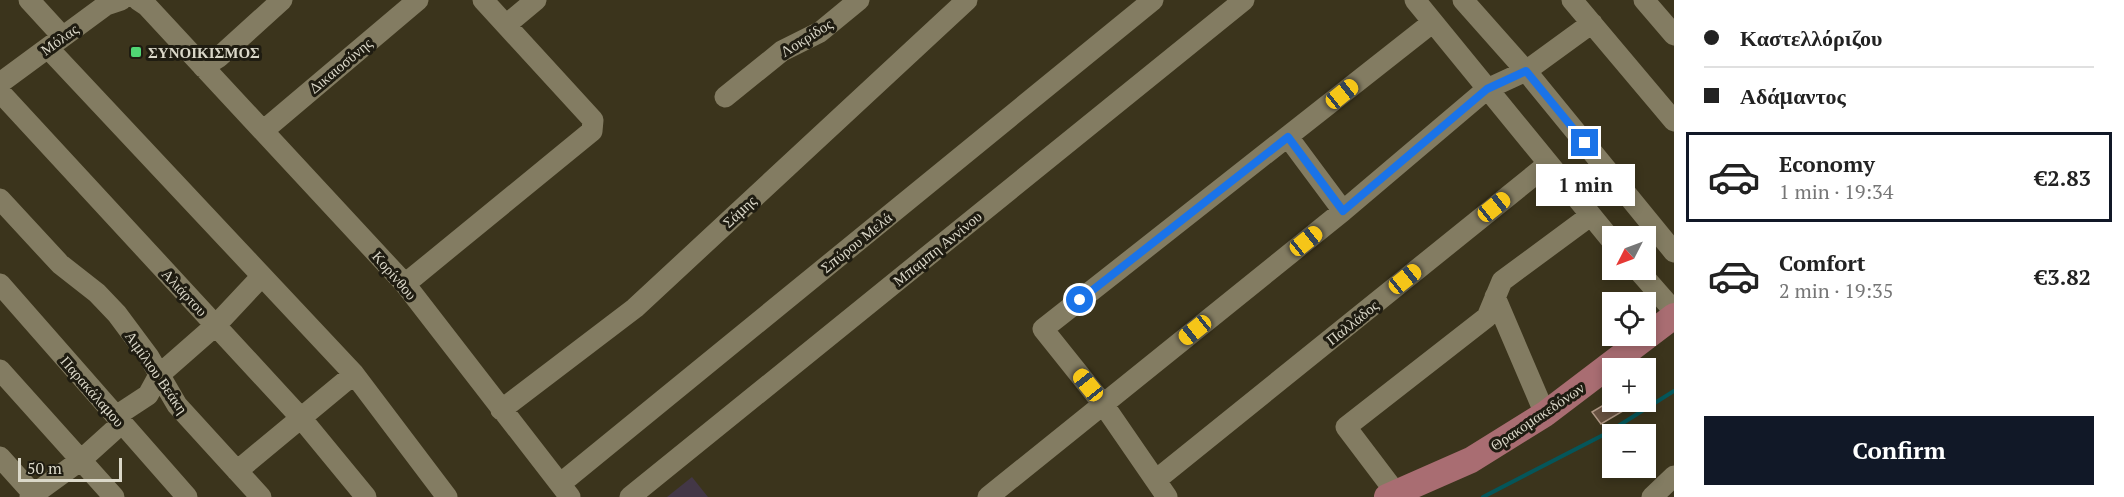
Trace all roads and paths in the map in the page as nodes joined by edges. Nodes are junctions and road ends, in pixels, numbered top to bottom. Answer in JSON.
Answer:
{"nodes":[{"id":1,"x":29,"y":0,"type":"edge"},
{"id":2,"x":121,"y":0,"type":"edge"},
{"id":3,"x":138,"y":0,"type":"edge"},
{"id":4,"x":282,"y":0,"type":"edge"},
{"id":5,"x":418,"y":0,"type":"edge"},
{"id":6,"x":483,"y":0,"type":"edge"},
{"id":7,"x":536,"y":0,"type":"edge"},
{"id":8,"x":859,"y":0,"type":"edge"},
{"id":9,"x":967,"y":0,"type":"edge"},
{"id":10,"x":1153,"y":0,"type":"edge"},
{"id":11,"x":1244,"y":0,"type":"edge"},
{"id":12,"x":1415,"y":0,"type":"edge"},
{"id":13,"x":1463,"y":0,"type":"edge"},
{"id":14,"x":1572,"y":0,"type":"edge"},
{"id":15,"x":1644,"y":0,"type":"edge"},
{"id":16,"x":1432,"y":22,"type":"junction"},
{"id":17,"x":1592,"y":23,"type":"junction"},
{"id":18,"x":506,"y":25,"type":"junction"},
{"id":19,"x":1674,"y":35,"type":"edge"},
{"id":20,"x":55,"y":42,"type":"junction"},
{"id":21,"x":203,"y":67,"type":"junction"},
{"id":22,"x":1526,"y":71,"type":"junction"},
{"id":23,"x":0,"y":83,"type":"edge"},
{"id":24,"x":1487,"y":89,"type":"junction"},
{"id":25,"x":0,"y":92,"type":"edge"},
{"id":26,"x":725,"y":97,"type":"dead end"},
{"id":27,"x":1674,"y":121,"type":"edge"},
{"id":28,"x":262,"y":130,"type":"junction"},
{"id":29,"x":1288,"y":137,"type":"junction"},
{"id":30,"x":1548,"y":164,"type":"junction"},
{"id":31,"x":0,"y":199,"type":"edge"},
{"id":32,"x":1343,"y":211,"type":"junction"},
{"id":33,"x":1590,"y":216,"type":"junction"},
{"id":34,"x":1602,"y":230,"type":"edge"},
{"id":35,"x":1674,"y":252,"type":"edge"},
{"id":36,"x":262,"y":276,"type":"junction"},
{"id":37,"x":1647,"y":280,"type":"edge"},
{"id":38,"x":0,"y":284,"type":"edge"},
{"id":39,"x":405,"y":284,"type":"junction"},
{"id":40,"x":1495,"y":297,"type":"junction"},
{"id":41,"x":1674,"y":311,"type":"edge"},
{"id":42,"x":1674,"y":316,"type":"edge"},
{"id":43,"x":216,"y":326,"type":"junction"},
{"id":44,"x":0,"y":370,"type":"edge"},
{"id":45,"x":354,"y":374,"type":"junction"},
{"id":46,"x":159,"y":375,"type":"junction"},
{"id":47,"x":1103,"y":404,"type":"junction"},
{"id":48,"x":501,"y":410,"type":"junction"},
{"id":49,"x":1545,"y":414,"type":"junction"},
{"id":50,"x":301,"y":418,"type":"junction"},
{"id":51,"x":119,"y":420,"type":"junction"},
{"id":52,"x":0,"y":457,"type":"edge"},
{"id":53,"x":81,"y":460,"type":"junction"},
{"id":54,"x":237,"y":471,"type":"junction"},
{"id":55,"x":1674,"y":476,"type":"edge"},
{"id":56,"x":1161,"y":489,"type":"edge"},
{"id":57,"x":565,"y":490,"type":"edge"},
{"id":58,"x":1391,"y":495,"type":"edge"},
{"id":59,"x":33,"y":496,"type":"edge"},
{"id":60,"x":114,"y":497,"type":"edge"},
{"id":61,"x":187,"y":497,"type":"edge"},
{"id":62,"x":261,"y":497,"type":"edge"},
{"id":63,"x":366,"y":497,"type":"edge"},
{"id":64,"x":447,"y":497,"type":"edge"},
{"id":65,"x":630,"y":497,"type":"edge"},
{"id":66,"x":988,"y":497,"type":"edge"},
{"id":67,"x":1652,"y":497,"type":"edge"}],
"edges":[{"from":1,"to":20,"type":"street"},
{"from":2,"to":20,"type":"street","name":"Μόλας"},
{"from":3,"to":21,"type":"street"},
{"from":4,"to":21,"type":"street"},
{"from":5,"to":28,"type":"street","name":"Δικαιοσύνης"},
{"from":6,"to":18,"type":"street"},
{"from":7,"to":18,"type":"street"},
{"from":8,"to":26,"type":"street","name":"Λοκρίδος"},
{"from":9,"to":48,"type":"street","name":"Σάμης"},
{"from":10,"to":57,"type":"street","name":"Σπύρου Μελά"},
{"from":11,"to":65,"type":"street","name":"Μπαμπη Αννίνου"},
{"from":12,"to":16,"type":"street"},
{"from":13,"to":22,"type":"street"},
{"from":14,"to":17,"type":"street"},
{"from":15,"to":19,"type":"street"},
{"from":16,"to":24,"type":"street"},
{"from":16,"to":29,"type":"street"},
{"from":17,"to":22,"type":"street"},
{"from":17,"to":27,"type":"street"},
{"from":18,"to":39,"type":"street"},
{"from":20,"to":23,"type":"street","name":"Μόλας"},
{"from":20,"to":36,"type":"street"},
{"from":21,"to":28,"type":"street","name":"Κορίνθου"},
{"from":22,"to":24,"type":"street"},
{"from":22,"to":35,"type":"street"},
{"from":24,"to":30,"type":"street"},
{"from":24,"to":32,"type":"street"},
{"from":25,"to":43,"type":"street","name":"Αλιάρτου"},
{"from":28,"to":39,"type":"street","name":"Κορίνθου"},
{"from":29,"to":32,"type":"street"},
{"from":29,"to":47,"type":"street"},
{"from":30,"to":33,"type":"street"},
{"from":30,"to":56,"type":"street","name":"Παλλάδος"},
{"from":31,"to":46,"type":"street","name":"Αιμίλιου Βεάκη"},
{"from":32,"to":47,"type":"street"},
{"from":33,"to":34,"type":"street"},
{"from":33,"to":40,"type":"street"},
{"from":36,"to":43,"type":"street"},
{"from":36,"to":45,"type":"street"},
{"from":37,"to":41,"type":"street"},
{"from":38,"to":51,"type":"street","name":"Παρακάλαμου"},
{"from":39,"to":48,"type":"street","name":"Κορίνθου"},
{"from":40,"to":49,"type":"street"},
{"from":40,"to":58,"type":"street"},
{"from":42,"to":49,"type":"main road","name":"Θρακομακεδόνων"},
{"from":43,"to":46,"type":"street"},
{"from":43,"to":50,"type":"street","name":"Αλιάρτου"},
{"from":44,"to":53,"type":"street"},
{"from":45,"to":50,"type":"street"},
{"from":45,"to":64,"type":"street"},
{"from":46,"to":51,"type":"street"},
{"from":46,"to":54,"type":"street","name":"Αιμίλιου Βεάκη"},
{"from":47,"to":56,"type":"street"},
{"from":47,"to":66,"type":"street"},
{"from":48,"to":57,"type":"street","name":"Κορίνθου"},
{"from":49,"to":58,"type":"main road","name":"Θρακομακεδόνων"},
{"from":50,"to":54,"type":"street"},
{"from":50,"to":63,"type":"street","name":"Αλιάρτου"},
{"from":51,"to":53,"type":"street"},
{"from":51,"to":61,"type":"street","name":"Παρακάλαμου"},
{"from":52,"to":59,"type":"street"},
{"from":53,"to":59,"type":"street"},
{"from":53,"to":60,"type":"street"},
{"from":54,"to":62,"type":"street","name":"Αιμίλιου Βεάκη"},
{"from":55,"to":67,"type":"street"}]}
